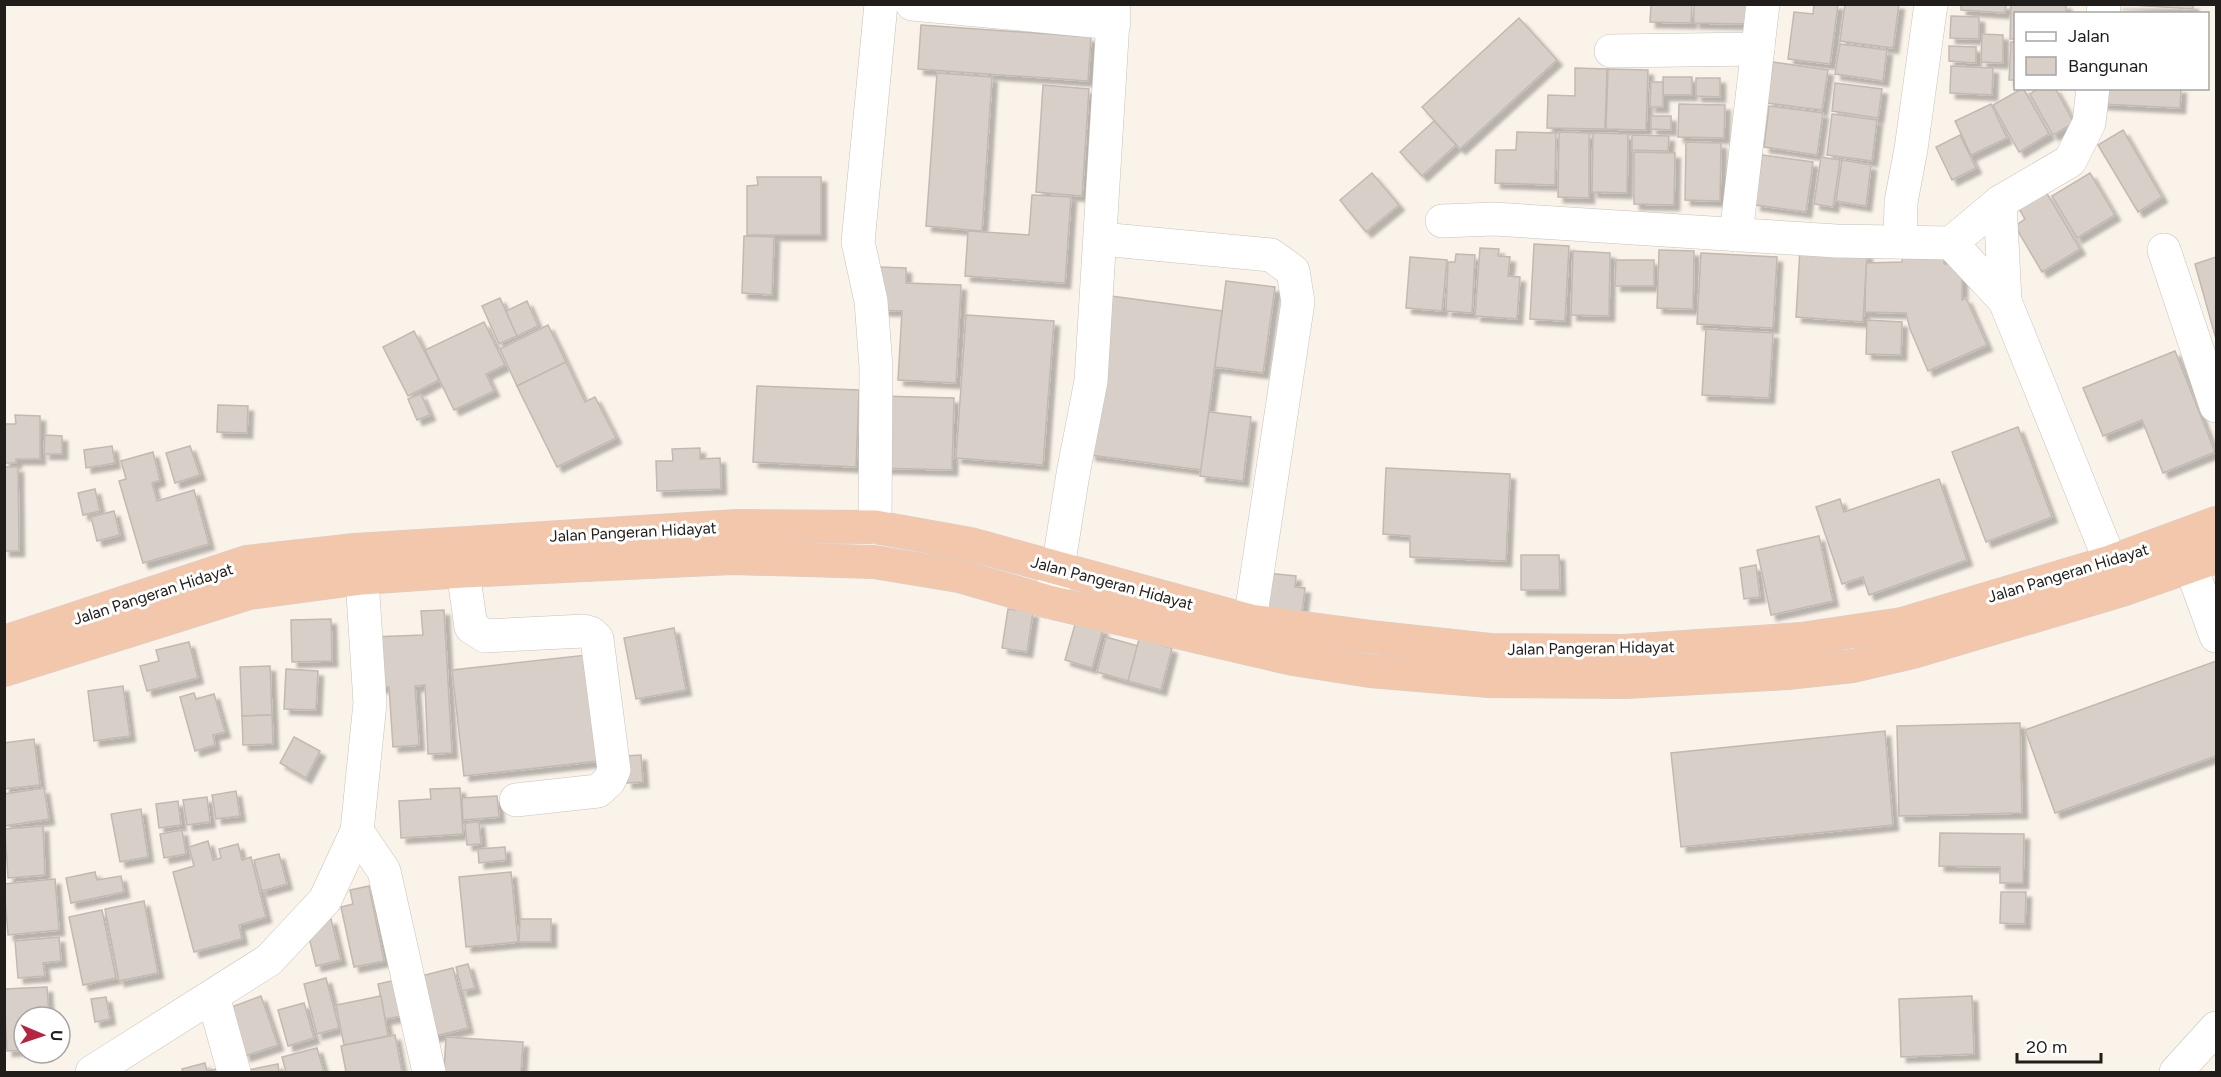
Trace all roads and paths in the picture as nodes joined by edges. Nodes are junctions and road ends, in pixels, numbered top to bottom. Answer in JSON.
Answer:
{"nodes":[{"id":1,"x":881,"y":4,"type":"edge"},
{"id":2,"x":912,"y":4,"type":"edge"},
{"id":3,"x":1763,"y":4,"type":"edge"},
{"id":4,"x":1931,"y":4,"type":"edge"},
{"id":5,"x":1114,"y":14,"type":"edge"},
{"id":6,"x":1758,"y":49,"type":"junction"},
{"id":7,"x":1611,"y":51,"type":"dead end"},
{"id":8,"x":2093,"y":90,"type":"edge"},
{"id":9,"x":2000,"y":202,"type":"junction"},
{"id":10,"x":1442,"y":221,"type":"dead end"},
{"id":11,"x":1736,"y":235,"type":"junction"},
{"id":12,"x":1101,"y":239,"type":"junction"},
{"id":13,"x":1900,"y":242,"type":"junction"},
{"id":14,"x":1951,"y":243,"type":"junction"},
{"id":15,"x":2164,"y":250,"type":"dead end"},
{"id":16,"x":2005,"y":301,"type":"junction"},
{"id":17,"x":2217,"y":406,"type":"edge"},
{"id":18,"x":2217,"y":523,"type":"edge"},
{"id":19,"x":875,"y":527,"type":"junction"},
{"id":20,"x":2204,"y":562,"type":"edge"},
{"id":21,"x":1058,"y":568,"type":"junction"},
{"id":22,"x":463,"y":571,"type":"junction"},
{"id":23,"x":2116,"y":576,"type":"junction"},
{"id":24,"x":362,"y":578,"type":"junction"},
{"id":25,"x":1049,"y":602,"type":"junction"},
{"id":26,"x":1250,"y":621,"type":"junction"},
{"id":27,"x":2217,"y":636,"type":"edge"},
{"id":28,"x":4,"y":642,"type":"edge"},
{"id":29,"x":1292,"y":643,"type":"junction"},
{"id":30,"x":4,"y":670,"type":"edge"},
{"id":31,"x":516,"y":800,"type":"dead end"},
{"id":32,"x":357,"y":831,"type":"junction"},
{"id":33,"x":213,"y":996,"type":"junction"},
{"id":34,"x":2217,"y":1028,"type":"edge"},
{"id":35,"x":92,"y":1072,"type":"edge"},
{"id":36,"x":234,"y":1072,"type":"edge"},
{"id":37,"x":429,"y":1072,"type":"edge"},
{"id":38,"x":2176,"y":1072,"type":"edge"}],
"edges":[{"from":1,"to":19,"type":"street"},
{"from":2,"to":5,"type":"street"},
{"from":3,"to":6,"type":"street"},
{"from":4,"to":13,"type":"street"},
{"from":5,"to":12,"type":"street"},
{"from":6,"to":7,"type":"street"},
{"from":6,"to":11,"type":"street"},
{"from":8,"to":9,"type":"street"},
{"from":9,"to":14,"type":"street"},
{"from":9,"to":16,"type":"street"},
{"from":10,"to":11,"type":"street"},
{"from":11,"to":13,"type":"street"},
{"from":12,"to":21,"type":"street"},
{"from":12,"to":26,"type":"street"},
{"from":13,"to":14,"type":"street"},
{"from":14,"to":16,"type":"street"},
{"from":15,"to":17,"type":"street"},
{"from":16,"to":23,"type":"street"},
{"from":18,"to":23,"type":"highway","name":"Jalan Pangeran Hidayat"},
{"from":19,"to":21,"type":"highway","name":"Jalan Pangeran Hidayat"},
{"from":19,"to":28,"type":"highway","name":"Jalan Pangeran Hidayat"},
{"from":20,"to":23,"type":"highway","name":"Jalan Pangeran Hidayat"},
{"from":20,"to":27,"type":"street"},
{"from":21,"to":25,"type":"street"},
{"from":21,"to":26,"type":"highway","name":"Jalan Pangeran Hidayat"},
{"from":22,"to":24,"type":"highway","name":"Jalan Pangeran Hidayat"},
{"from":22,"to":25,"type":"highway","name":"Jalan Pangeran Hidayat"},
{"from":22,"to":31,"type":"street"},
{"from":23,"to":29,"type":"highway","name":"Jalan Pangeran Hidayat"},
{"from":23,"to":29,"type":"highway","name":"Jalan Pangeran Hidayat"},
{"from":24,"to":30,"type":"highway","name":"Jalan Pangeran Hidayat"},
{"from":24,"to":32,"type":"street"},
{"from":25,"to":29,"type":"highway","name":"Jalan Pangeran Hidayat"},
{"from":26,"to":29,"type":"highway","name":"Jalan Pangeran Hidayat"},
{"from":32,"to":33,"type":"street"},
{"from":32,"to":37,"type":"street"},
{"from":33,"to":35,"type":"street"},
{"from":33,"to":36,"type":"street"},
{"from":34,"to":38,"type":"street"}]}
